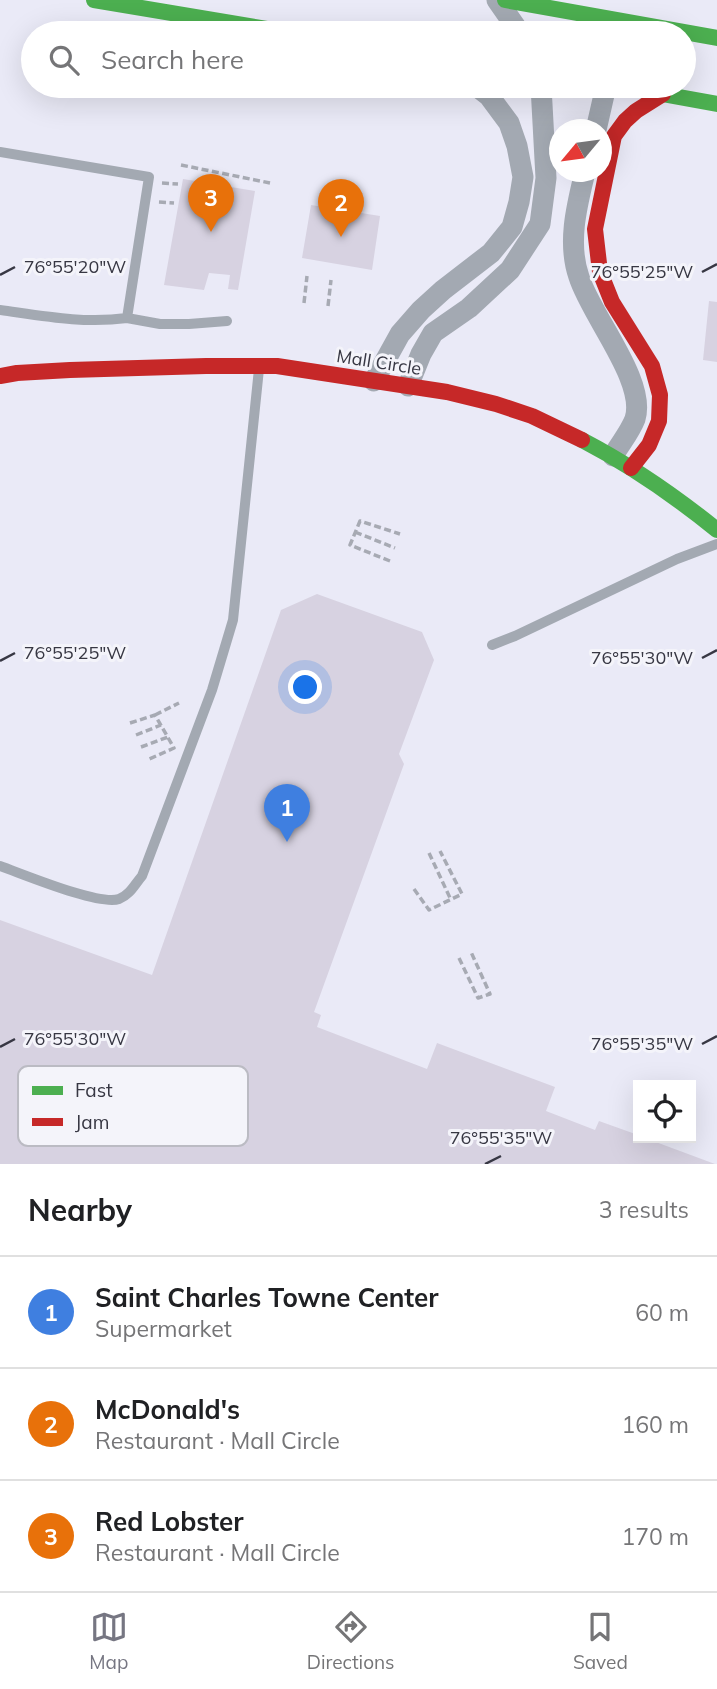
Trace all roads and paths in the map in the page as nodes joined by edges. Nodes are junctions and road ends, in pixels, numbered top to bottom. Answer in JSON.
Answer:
{"nodes":[{"id":1,"x":94,"y":0,"type":"edge"},
{"id":2,"x":497,"y":0,"type":"edge"},
{"id":3,"x":505,"y":0,"type":"edge"},
{"id":4,"x":220,"y":21,"type":"edge"},
{"id":5,"x":512,"y":21,"type":"edge"},
{"id":6,"x":627,"y":21,"type":"edge"},
{"id":7,"x":696,"y":35,"type":"edge"},
{"id":8,"x":717,"y":39,"type":"edge"},
{"id":9,"x":696,"y":40,"type":"edge"},
{"id":10,"x":490,"y":98,"type":"edge"},
{"id":11,"x":542,"y":98,"type":"edge"},
{"id":12,"x":603,"y":98,"type":"edge"},
{"id":13,"x":657,"y":98,"type":"edge"},
{"id":14,"x":685,"y":98,"type":"edge"},
{"id":15,"x":717,"y":104,"type":"edge"},
{"id":16,"x":598,"y":119,"type":"edge"},
{"id":17,"x":0,"y":152,"type":"edge"},
{"id":18,"x":181,"y":165,"type":"dead end"},
{"id":19,"x":582,"y":182,"type":"edge"},
{"id":20,"x":270,"y":183,"type":"dead end"},
{"id":21,"x":307,"y":276,"type":"dead end"},
{"id":22,"x":331,"y":280,"type":"dead end"},
{"id":23,"x":304,"y":303,"type":"dead end"},
{"id":24,"x":328,"y":306,"type":"dead end"},
{"id":25,"x":0,"y":310,"type":"edge"},
{"id":26,"x":127,"y":317,"type":"junction"},
{"id":27,"x":227,"y":321,"type":"dead end"},
{"id":28,"x":259,"y":366,"type":"junction"},
{"id":29,"x":0,"y":376,"type":"edge"},
{"id":30,"x":374,"y":381,"type":"junction"},
{"id":31,"x":408,"y":386,"type":"junction"},
{"id":32,"x":613,"y":456,"type":"junction"},
{"id":33,"x":632,"y":468,"type":"junction"},
{"id":34,"x":717,"y":530,"type":"edge"},
{"id":35,"x":355,"y":532,"type":"junction"},
{"id":36,"x":400,"y":534,"type":"dead end"},
{"id":37,"x":717,"y":544,"type":"edge"},
{"id":38,"x":395,"y":548,"type":"dead end"},
{"id":39,"x":390,"y":561,"type":"dead end"},
{"id":40,"x":492,"y":645,"type":"dead end"},
{"id":41,"x":180,"y":703,"type":"dead end"},
{"id":42,"x":155,"y":715,"type":"junction"},
{"id":43,"x":130,"y":723,"type":"dead end"},
{"id":44,"x":161,"y":725,"type":"junction"},
{"id":45,"x":136,"y":735,"type":"dead end"},
{"id":46,"x":168,"y":737,"type":"junction"},
{"id":47,"x":141,"y":747,"type":"dead end"},
{"id":48,"x":147,"y":760,"type":"dead end"},
{"id":49,"x":440,"y":851,"type":"dead end"},
{"id":50,"x":429,"y":853,"type":"dead end"},
{"id":51,"x":0,"y":866,"type":"edge"},
{"id":52,"x":414,"y":889,"type":"dead end"},
{"id":53,"x":450,"y":900,"type":"junction"},
{"id":54,"x":471,"y":952,"type":"dead end"},
{"id":55,"x":459,"y":958,"type":"dead end"}],
"edges":[{"from":1,"to":4,"type":"main road"},
{"from":2,"to":5,"type":"street"},
{"from":3,"to":6,"type":"main road"},
{"from":7,"to":8,"type":"main road"},
{"from":8,"to":9,"type":"street"},
{"from":10,"to":30,"type":"street"},
{"from":11,"to":31,"type":"street"},
{"from":12,"to":16,"type":"street"},
{"from":13,"to":33,"type":"main road"},
{"from":14,"to":15,"type":"main road"},
{"from":17,"to":26,"type":"lane"},
{"from":18,"to":20,"type":"path"},
{"from":19,"to":32,"type":"street"},
{"from":21,"to":23,"type":"path"},
{"from":22,"to":24,"type":"path"},
{"from":25,"to":26,"type":"lane"},
{"from":26,"to":27,"type":"lane"},
{"from":28,"to":29,"type":"main road","name":"Mall Circle"},
{"from":28,"to":30,"type":"main road","name":"Mall Circle"},
{"from":28,"to":51,"type":"lane"},
{"from":30,"to":31,"type":"main road","name":"Mall Circle"},
{"from":31,"to":32,"type":"main road","name":"Mall Circle"},
{"from":32,"to":33,"type":"main road","name":"Mall Circle"},
{"from":33,"to":34,"type":"main road","name":"Mall Circle"},
{"from":35,"to":36,"type":"path"},
{"from":35,"to":38,"type":"path"},
{"from":35,"to":39,"type":"path"},
{"from":37,"to":40,"type":"lane"},
{"from":41,"to":42,"type":"path"},
{"from":42,"to":43,"type":"path"},
{"from":42,"to":44,"type":"path"},
{"from":44,"to":45,"type":"path"},
{"from":44,"to":46,"type":"path"},
{"from":46,"to":47,"type":"path"},
{"from":46,"to":48,"type":"path"},
{"from":49,"to":53,"type":"path"},
{"from":50,"to":53,"type":"path"},
{"from":52,"to":53,"type":"path"},
{"from":54,"to":55,"type":"path"}]}
